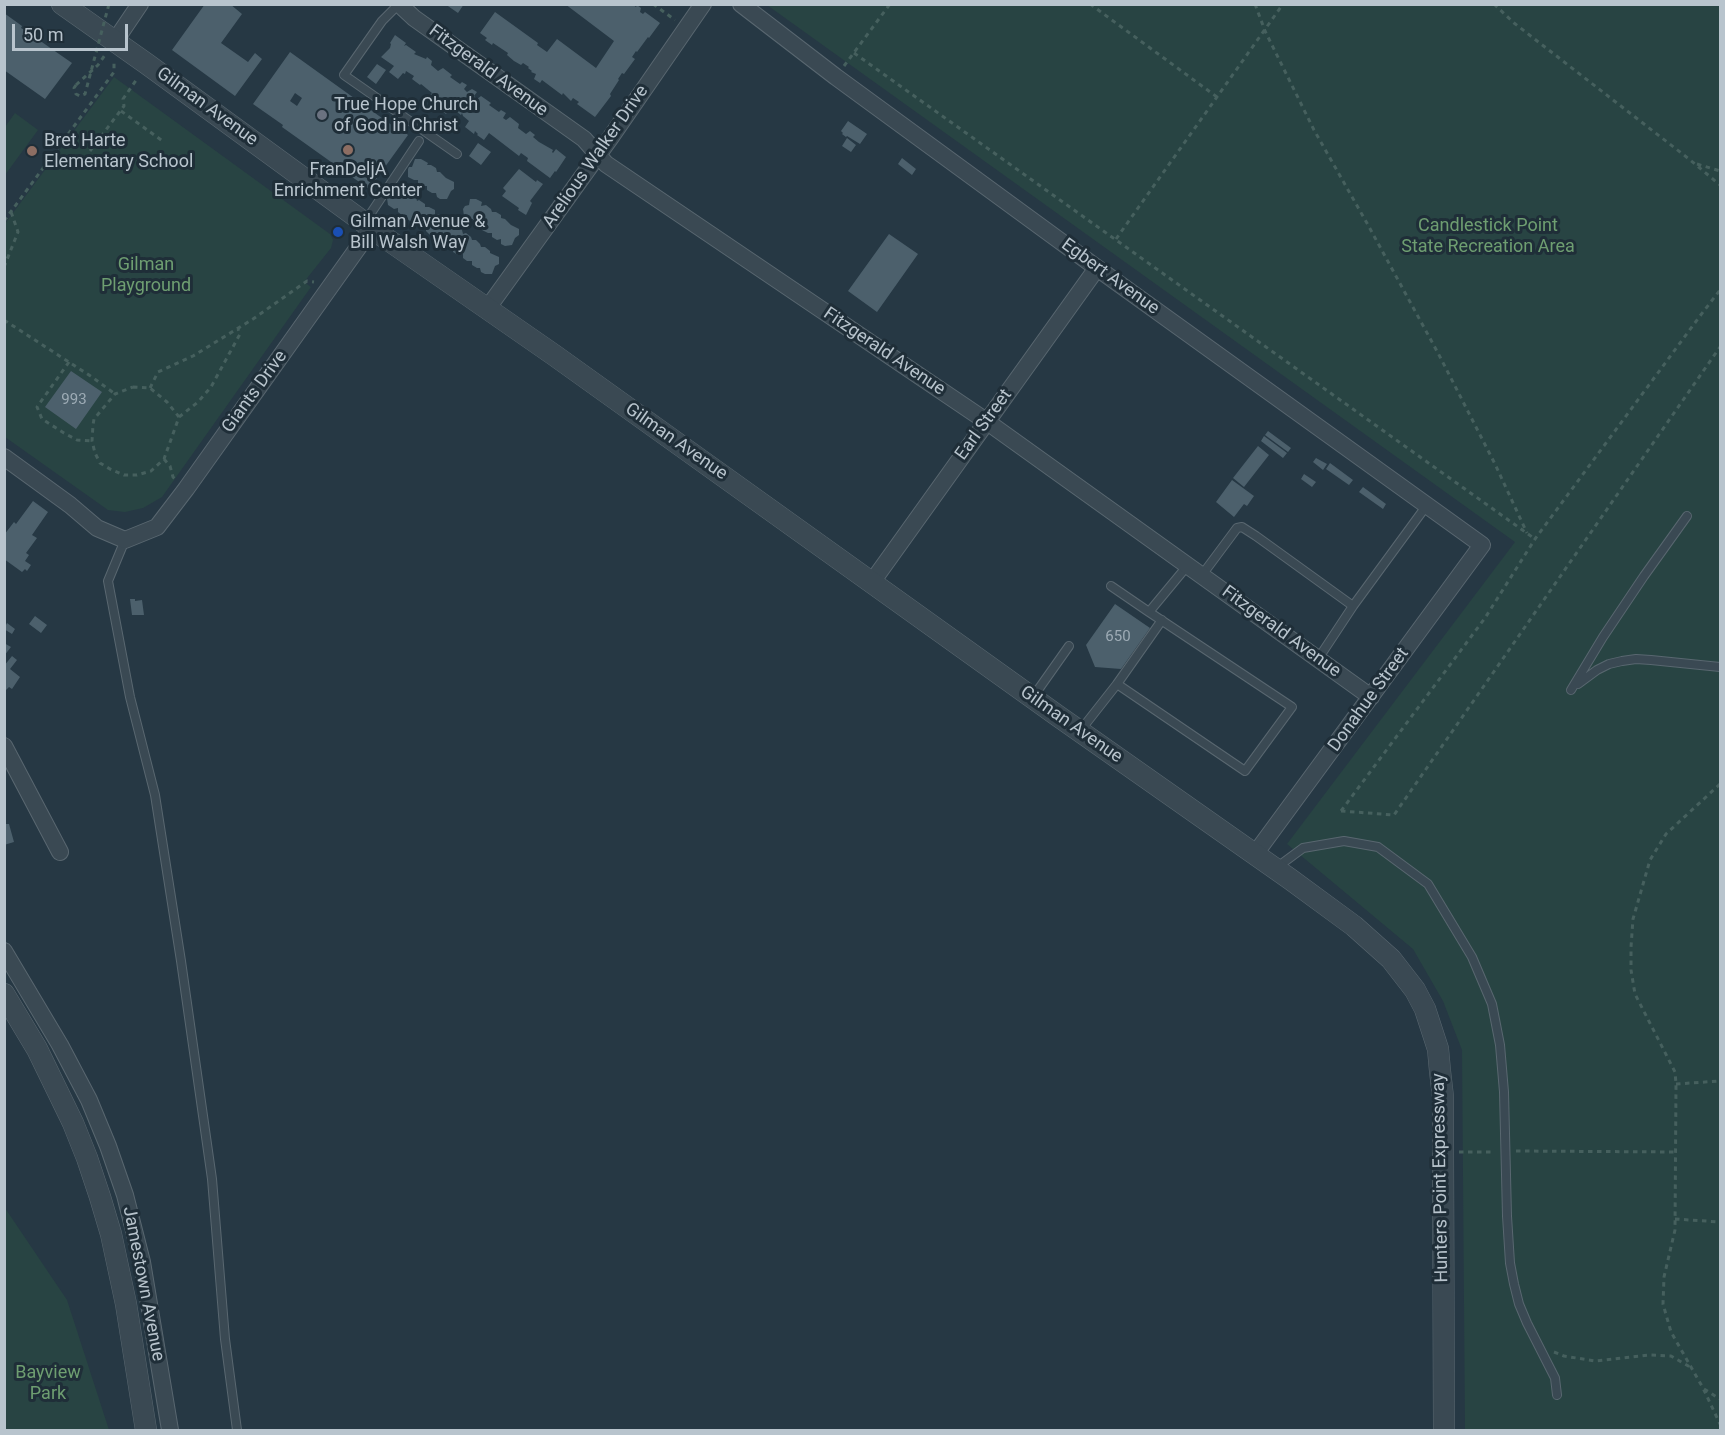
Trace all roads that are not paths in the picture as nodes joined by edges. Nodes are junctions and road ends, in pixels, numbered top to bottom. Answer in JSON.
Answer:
{"nodes":[{"id":1,"x":62,"y":4,"type":"edge"},
{"id":2,"x":140,"y":4,"type":"edge"},
{"id":3,"x":703,"y":4,"type":"edge"},
{"id":4,"x":741,"y":4,"type":"edge"},
{"id":5,"x":398,"y":5,"type":"edge"},
{"id":6,"x":115,"y":41,"type":"junction"},
{"id":7,"x":419,"y":141,"type":"dead end"},
{"id":8,"x":457,"y":154,"type":"dead end"},
{"id":9,"x":598,"y":155,"type":"junction"},
{"id":10,"x":369,"y":226,"type":"junction"},
{"id":11,"x":1096,"y":268,"type":"junction"},
{"id":12,"x":487,"y":309,"type":"junction"},
{"id":13,"x":987,"y":421,"type":"junction"},
{"id":14,"x":4,"y":457,"type":"edge"},
{"id":15,"x":1427,"y":505,"type":"junction"},
{"id":16,"x":1687,"y":516,"type":"dead end"},
{"id":17,"x":125,"y":540,"type":"junction"},
{"id":18,"x":1482,"y":544,"type":"joint"},
{"id":19,"x":1188,"y":566,"type":"junction"},
{"id":20,"x":1202,"y":575,"type":"junction"},
{"id":21,"x":872,"y":582,"type":"junction"},
{"id":22,"x":1111,"y":586,"type":"dead end"},
{"id":23,"x":1353,"y":606,"type":"junction"},
{"id":24,"x":1149,"y":612,"type":"junction"},
{"id":25,"x":1162,"y":620,"type":"junction"},
{"id":26,"x":1069,"y":646,"type":"dead end"},
{"id":27,"x":1318,"y":659,"type":"junction"},
{"id":28,"x":1720,"y":667,"type":"edge"},
{"id":29,"x":1117,"y":684,"type":"junction"},
{"id":30,"x":1371,"y":697,"type":"junction"},
{"id":31,"x":1032,"y":698,"type":"junction"},
{"id":32,"x":1080,"y":731,"type":"junction"},
{"id":33,"x":4,"y":746,"type":"edge"},
{"id":34,"x":60,"y":852,"type":"dead end"},
{"id":35,"x":1255,"y":855,"type":"junction"},
{"id":36,"x":1282,"y":874,"type":"junction"},
{"id":37,"x":4,"y":951,"type":"edge"},
{"id":38,"x":4,"y":994,"type":"edge"},
{"id":39,"x":1557,"y":1395,"type":"dead end"},
{"id":40,"x":147,"y":1431,"type":"edge"},
{"id":41,"x":170,"y":1431,"type":"edge"},
{"id":42,"x":237,"y":1431,"type":"edge"},
{"id":43,"x":1444,"y":1431,"type":"edge"}],
"edges":[{"from":1,"to":6,"type":"street","name":"Gilman Avenue"},
{"from":2,"to":6,"type":"street"},
{"from":3,"to":9,"type":"street","name":"Arelious Walker Drive"},
{"from":4,"to":11,"type":"street","name":"Egbert Avenue"},
{"from":5,"to":8,"type":"lane"},
{"from":5,"to":9,"type":"street","name":"Fitzgerald Avenue"},
{"from":6,"to":10,"type":"street","name":"Gilman Avenue"},
{"from":7,"to":10,"type":"lane"},
{"from":9,"to":12,"type":"street","name":"Arelious Walker Drive"},
{"from":9,"to":13,"type":"street","name":"Fitzgerald Avenue"},
{"from":10,"to":12,"type":"street","name":"Gilman Avenue"},
{"from":10,"to":17,"type":"street","name":"Giants Drive"},
{"from":11,"to":13,"type":"street","name":"Earl Street"},
{"from":11,"to":15,"type":"street","name":"Egbert Avenue"},
{"from":12,"to":21,"type":"street","name":"Gilman Avenue"},
{"from":13,"to":19,"type":"street","name":"Fitzgerald Avenue"},
{"from":13,"to":21,"type":"street","name":"Earl Street"},
{"from":14,"to":17,"type":"street"},
{"from":15,"to":18,"type":"street","name":"Egbert Avenue"},
{"from":15,"to":23,"type":"lane"},
{"from":16,"to":28,"type":"lane"},
{"from":17,"to":42,"type":"lane"},
{"from":18,"to":30,"type":"street","name":"Donahue Street"},
{"from":19,"to":20,"type":"street","name":"Fitzgerald Avenue"},
{"from":19,"to":24,"type":"lane"},
{"from":20,"to":23,"type":"lane"},
{"from":20,"to":27,"type":"street","name":"Fitzgerald Avenue"},
{"from":21,"to":31,"type":"street","name":"Gilman Avenue"},
{"from":22,"to":24,"type":"lane"},
{"from":23,"to":27,"type":"lane"},
{"from":24,"to":25,"type":"lane"},
{"from":25,"to":29,"type":"lane"},
{"from":25,"to":29,"type":"lane"},
{"from":26,"to":31,"type":"lane"},
{"from":27,"to":30,"type":"street","name":"Fitzgerald Avenue"},
{"from":29,"to":32,"type":"lane"},
{"from":30,"to":35,"type":"street","name":"Donahue Street"},
{"from":31,"to":32,"type":"street","name":"Gilman Avenue"},
{"from":32,"to":35,"type":"street","name":"Gilman Avenue"},
{"from":33,"to":34,"type":"street"},
{"from":35,"to":36,"type":"street","name":"Gilman Avenue"},
{"from":36,"to":39,"type":"lane"},
{"from":36,"to":43,"type":"street","name":"Hunters Point Expressway"},
{"from":37,"to":41,"type":"street","name":"Jamestown Avenue"},
{"from":38,"to":40,"type":"street","name":"Jamestown Avenue"}]}
